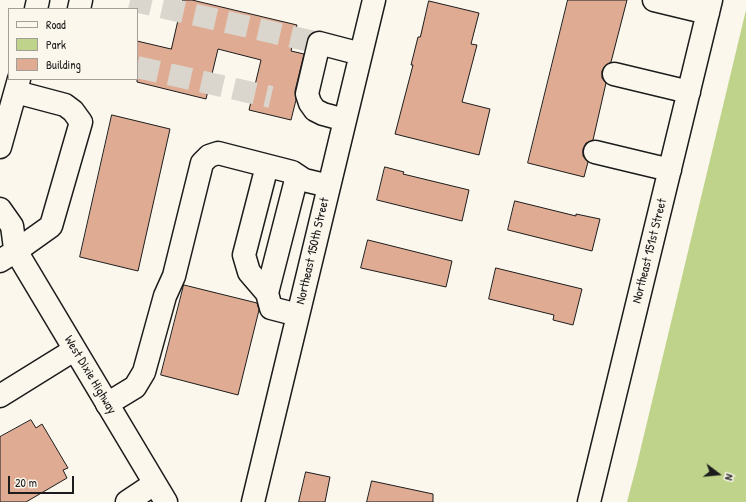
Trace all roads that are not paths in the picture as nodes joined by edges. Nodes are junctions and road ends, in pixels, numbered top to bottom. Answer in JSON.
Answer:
{"nodes":[{"id":1,"x":374,"y":0,"type":"edge"},
{"id":2,"x":654,"y":0,"type":"edge"},
{"id":3,"x":710,"y":6,"type":"edge"},
{"id":4,"x":361,"y":54,"type":"junction"},
{"id":5,"x":614,"y":74,"type":"dead end"},
{"id":6,"x":18,"y":86,"type":"edge"},
{"id":7,"x":689,"y":92,"type":"junction"},
{"id":8,"x":345,"y":120,"type":"junction"},
{"id":9,"x":0,"y":147,"type":"edge"},
{"id":10,"x":595,"y":152,"type":"dead end"},
{"id":11,"x":267,"y":166,"type":"junction"},
{"id":12,"x":670,"y":170,"type":"junction"},
{"id":13,"x":297,"y":176,"type":"junction"},
{"id":14,"x":329,"y":186,"type":"junction"},
{"id":15,"x":0,"y":208,"type":"edge"},
{"id":16,"x":280,"y":242,"type":"junction"},
{"id":17,"x":8,"y":250,"type":"edge"},
{"id":18,"x":313,"y":251,"type":"junction"},
{"id":19,"x":267,"y":293,"type":"junction"},
{"id":20,"x":298,"y":315,"type":"junction"},
{"id":21,"x":74,"y":350,"type":"junction"},
{"id":22,"x":0,"y":396,"type":"edge"},
{"id":23,"x":107,"y":404,"type":"junction"},
{"id":24,"x":154,"y":484,"type":"junction"},
{"id":25,"x":127,"y":502,"type":"edge"},
{"id":26,"x":166,"y":502,"type":"edge"},
{"id":27,"x":252,"y":502,"type":"edge"},
{"id":28,"x":590,"y":502,"type":"edge"}],
"edges":[{"from":1,"to":4,"type":"street","name":"Northeast 150th Street"},
{"from":2,"to":3,"type":"street"},
{"from":3,"to":7,"type":"street","name":"Northeast 151st Street"},
{"from":4,"to":8,"type":"street","name":"Northeast 150th Street"},
{"from":4,"to":8,"type":"street"},
{"from":5,"to":7,"type":"street"},
{"from":6,"to":9,"type":"street"},
{"from":6,"to":17,"type":"street"},
{"from":7,"to":12,"type":"street","name":"Northeast 151st Street"},
{"from":8,"to":14,"type":"street","name":"Northeast 150th Street"},
{"from":10,"to":12,"type":"street"},
{"from":11,"to":13,"type":"street"},
{"from":11,"to":19,"type":"street"},
{"from":11,"to":23,"type":"street"},
{"from":12,"to":28,"type":"street","name":"Northeast 151st Street"},
{"from":13,"to":14,"type":"street"},
{"from":13,"to":16,"type":"street"},
{"from":14,"to":18,"type":"street","name":"Northeast 150th Street"},
{"from":15,"to":17,"type":"street","name":"West Dixie Highway"},
{"from":16,"to":18,"type":"street"},
{"from":16,"to":19,"type":"street"},
{"from":17,"to":21,"type":"street","name":"West Dixie Highway"},
{"from":18,"to":20,"type":"street","name":"Northeast 150th Street"},
{"from":19,"to":20,"type":"street"},
{"from":20,"to":27,"type":"street","name":"Northeast 150th Street"},
{"from":21,"to":22,"type":"street"},
{"from":21,"to":23,"type":"street","name":"West Dixie Highway"},
{"from":23,"to":24,"type":"street","name":"West Dixie Highway"},
{"from":24,"to":25,"type":"street"},
{"from":24,"to":26,"type":"street","name":"West Dixie Highway"}]}
